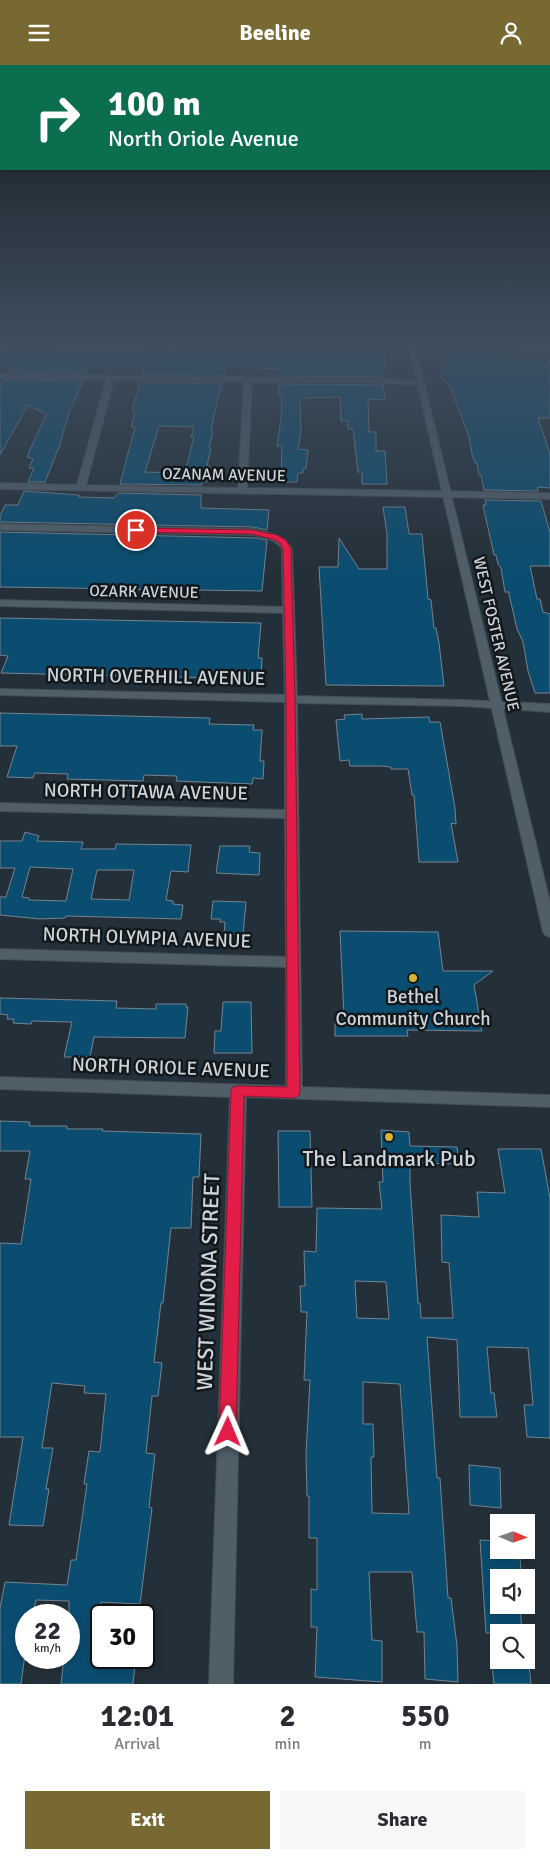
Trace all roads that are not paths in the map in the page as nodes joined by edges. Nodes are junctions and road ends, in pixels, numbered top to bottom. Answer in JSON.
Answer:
{"nodes":[{"id":1,"x":100,"y":419,"type":"edge"},
{"id":2,"x":246,"y":419,"type":"edge"},
{"id":3,"x":429,"y":419,"type":"edge"},
{"id":4,"x":0,"y":486,"type":"edge"},
{"id":5,"x":81,"y":487,"type":"junction"},
{"id":6,"x":242,"y":491,"type":"junction"},
{"id":7,"x":447,"y":494,"type":"junction"},
{"id":8,"x":550,"y":496,"type":"edge"},
{"id":9,"x":0,"y":527,"type":"edge"},
{"id":10,"x":0,"y":603,"type":"edge"},
{"id":11,"x":287,"y":610,"type":"junction"},
{"id":12,"x":0,"y":692,"type":"edge"},
{"id":13,"x":291,"y":699,"type":"junction"},
{"id":14,"x":497,"y":705,"type":"junction"},
{"id":15,"x":550,"y":708,"type":"edge"},
{"id":16,"x":0,"y":807,"type":"edge"},
{"id":17,"x":290,"y":814,"type":"junction"},
{"id":18,"x":550,"y":932,"type":"edge"},
{"id":19,"x":0,"y":954,"type":"edge"},
{"id":20,"x":293,"y":962,"type":"junction"},
{"id":21,"x":0,"y":1083,"type":"edge"},
{"id":22,"x":238,"y":1091,"type":"junction"},
{"id":23,"x":294,"y":1093,"type":"junction"},
{"id":24,"x":550,"y":1101,"type":"edge"},
{"id":25,"x":221,"y":1684,"type":"edge"}],
"edges":[{"from":1,"to":5,"type":"street"},
{"from":2,"to":6,"type":"street"},
{"from":3,"to":7,"type":"street","name":"WEST FOSTER AVENUE"},
{"from":4,"to":5,"type":"street","name":"OZANAM AVENUE"},
{"from":5,"to":6,"type":"street","name":"OZANAM AVENUE"},
{"from":6,"to":7,"type":"street","name":"OZANAM AVENUE"},
{"from":7,"to":8,"type":"street","name":"OZANAM AVENUE"},
{"from":7,"to":14,"type":"street","name":"WEST FOSTER AVENUE"},
{"from":9,"to":11,"type":"street"},
{"from":10,"to":11,"type":"street","name":"OZARK AVENUE"},
{"from":11,"to":13,"type":"street"},
{"from":12,"to":13,"type":"street","name":"NORTH OVERHILL AVENUE"},
{"from":13,"to":14,"type":"street","name":"NORTH OVERHILL AVENUE"},
{"from":13,"to":17,"type":"street"},
{"from":14,"to":15,"type":"street","name":"NORTH OVERHILL AVENUE"},
{"from":14,"to":18,"type":"street","name":"WEST FOSTER AVENUE"},
{"from":16,"to":17,"type":"street","name":"NORTH OTTAWA AVENUE"},
{"from":17,"to":20,"type":"street"},
{"from":19,"to":20,"type":"street","name":"NORTH OLYMPIA AVENUE"},
{"from":20,"to":23,"type":"street"},
{"from":21,"to":22,"type":"street","name":"NORTH ORIOLE AVENUE"},
{"from":22,"to":23,"type":"street","name":"NORTH ORIOLE AVENUE"},
{"from":22,"to":25,"type":"street","name":"WEST WINONA STREET"},
{"from":23,"to":24,"type":"street","name":"NORTH ORIOLE AVENUE"}]}
